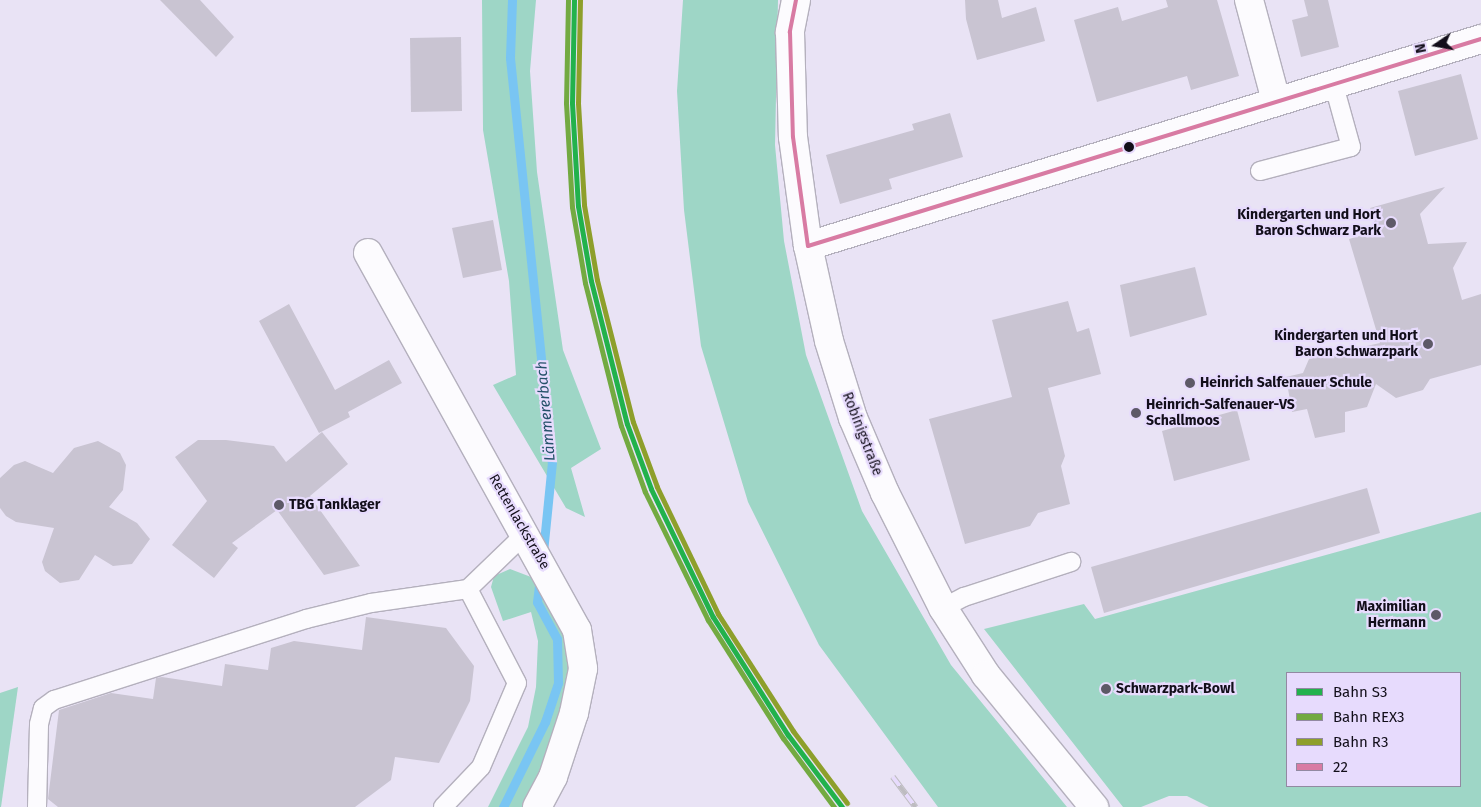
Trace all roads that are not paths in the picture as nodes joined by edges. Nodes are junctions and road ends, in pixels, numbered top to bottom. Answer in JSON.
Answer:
{"nodes":[{"id":1,"x":796,"y":0,"type":"edge"},
{"id":2,"x":1249,"y":0,"type":"edge"},
{"id":3,"x":1481,"y":39,"type":"edge"},
{"id":4,"x":1333,"y":82,"type":"junction"},
{"id":5,"x":1276,"y":101,"type":"junction"},
{"id":6,"x":1260,"y":171,"type":"dead end"},
{"id":7,"x":808,"y":246,"type":"junction"},
{"id":8,"x":368,"y":253,"type":"dead end"},
{"id":9,"x":530,"y":541,"type":"junction"},
{"id":10,"x":1070,"y":562,"type":"dead end"},
{"id":11,"x":468,"y":589,"type":"junction"},
{"id":12,"x":943,"y":608,"type":"junction"},
{"id":13,"x":37,"y":807,"type":"edge"},
{"id":14,"x":444,"y":807,"type":"edge"},
{"id":15,"x":537,"y":807,"type":"edge"},
{"id":16,"x":1094,"y":807,"type":"edge"}],
"edges":[{"from":1,"to":7,"type":"street","name":"Robinigstraße"},
{"from":2,"to":5,"type":"street"},
{"from":3,"to":4,"type":"street"},
{"from":4,"to":5,"type":"street"},
{"from":4,"to":6,"type":"lane"},
{"from":5,"to":7,"type":"street"},
{"from":7,"to":12,"type":"street","name":"Robinigstraße"},
{"from":8,"to":9,"type":"street","name":"Rettenlackstraße"},
{"from":9,"to":11,"type":"lane"},
{"from":9,"to":15,"type":"street","name":"Rettenlackstraße"},
{"from":10,"to":12,"type":"lane"},
{"from":11,"to":13,"type":"lane"},
{"from":11,"to":14,"type":"lane"},
{"from":12,"to":16,"type":"street","name":"Robinigstraße"}]}
